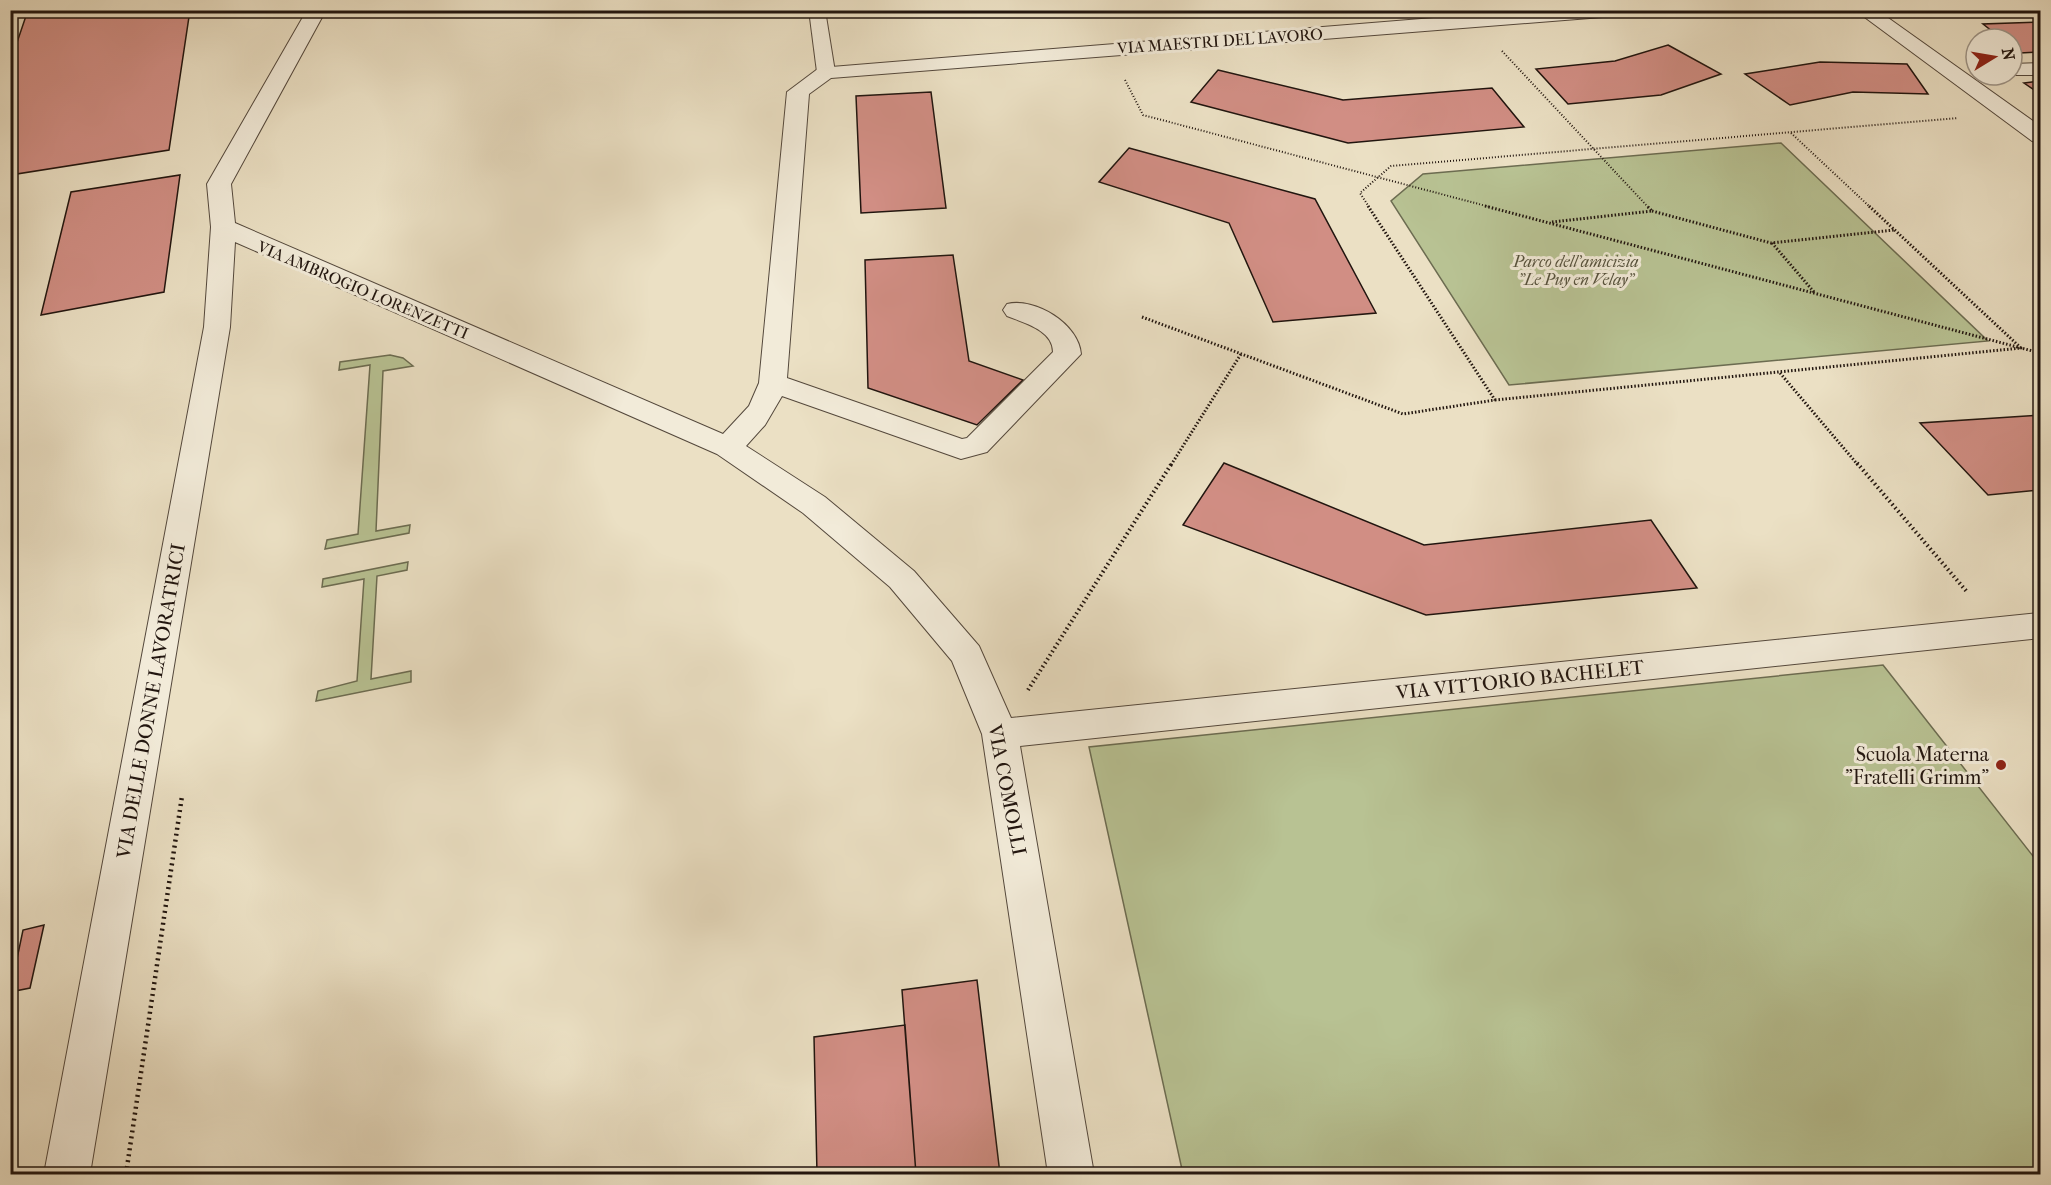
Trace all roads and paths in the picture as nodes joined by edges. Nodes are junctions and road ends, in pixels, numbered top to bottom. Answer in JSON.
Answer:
{"nodes":[{"id":1,"x":316,"y":10,"type":"edge"},
{"id":2,"x":817,"y":10,"type":"edge"},
{"id":3,"x":1615,"y":10,"type":"edge"},
{"id":4,"x":1864,"y":10,"type":"edge"},
{"id":5,"x":1474,"y":21,"type":"junction"},
{"id":6,"x":1109,"y":50,"type":"junction"},
{"id":7,"x":2040,"y":69,"type":"edge"},
{"id":8,"x":2024,"y":70,"type":"edge"},
{"id":9,"x":1964,"y":71,"type":"edge"},
{"id":10,"x":826,"y":72,"type":"junction"},
{"id":11,"x":1950,"y":72,"type":"junction"},
{"id":12,"x":2010,"y":114,"type":"junction"},
{"id":13,"x":1790,"y":132,"type":"junction"},
{"id":14,"x":2040,"y":136,"type":"edge"},
{"id":15,"x":1594,"y":149,"type":"junction"},
{"id":16,"x":1377,"y":177,"type":"junction"},
{"id":17,"x":1652,"y":211,"type":"junction"},
{"id":18,"x":1548,"y":222,"type":"junction"},
{"id":19,"x":223,"y":227,"type":"junction"},
{"id":20,"x":1894,"y":230,"type":"junction"},
{"id":21,"x":1772,"y":243,"type":"junction"},
{"id":22,"x":1815,"y":293,"type":"junction"},
{"id":23,"x":1016,"y":310,"type":"dead end"},
{"id":24,"x":1142,"y":317,"type":"dead end"},
{"id":25,"x":2021,"y":348,"type":"junction"},
{"id":26,"x":2040,"y":353,"type":"edge"},
{"id":27,"x":1241,"y":354,"type":"junction"},
{"id":28,"x":1780,"y":372,"type":"junction"},
{"id":29,"x":773,"y":383,"type":"junction"},
{"id":30,"x":1495,"y":400,"type":"junction"},
{"id":31,"x":727,"y":447,"type":"junction"},
{"id":32,"x":2040,"y":626,"type":"edge"},
{"id":33,"x":2000,"y":630,"type":"junction"},
{"id":34,"x":1000,"y":734,"type":"junction"},
{"id":35,"x":67,"y":1174,"type":"edge"},
{"id":36,"x":1071,"y":1174,"type":"edge"}],
"edges":[{"from":1,"to":19,"type":"street"},
{"from":2,"to":10,"type":"lane"},
{"from":3,"to":5,"type":"street","name":"VIA MAESTRI DEL LAVORO"},
{"from":4,"to":11,"type":"street"},
{"from":5,"to":6,"type":"street","name":"VIA MAESTRI DEL LAVORO"},
{"from":5,"to":15,"type":"path"},
{"from":6,"to":10,"type":"street","name":"VIA MAESTRI DEL LAVORO"},
{"from":6,"to":16,"type":"path"},
{"from":7,"to":8,"type":"street"},
{"from":9,"to":11,"type":"street"},
{"from":10,"to":29,"type":"street"},
{"from":11,"to":12,"type":"street"},
{"from":12,"to":13,"type":"path"},
{"from":12,"to":14,"type":"street"},
{"from":13,"to":15,"type":"path"},
{"from":13,"to":20,"type":"path"},
{"from":15,"to":16,"type":"path"},
{"from":15,"to":17,"type":"path"},
{"from":16,"to":18,"type":"path"},
{"from":16,"to":30,"type":"path"},
{"from":17,"to":18,"type":"path"},
{"from":17,"to":21,"type":"path"},
{"from":18,"to":22,"type":"path"},
{"from":19,"to":31,"type":"street","name":"VIA AMBROGIO LORENZETTI"},
{"from":19,"to":35,"type":"street","name":"VIA DELLE DONNE LAVORATRICI"},
{"from":20,"to":21,"type":"path"},
{"from":20,"to":25,"type":"path"},
{"from":21,"to":22,"type":"path"},
{"from":22,"to":25,"type":"path"},
{"from":23,"to":29,"type":"street"},
{"from":24,"to":27,"type":"path"},
{"from":25,"to":26,"type":"path"},
{"from":25,"to":28,"type":"path"},
{"from":27,"to":30,"type":"path"},
{"from":27,"to":34,"type":"path"},
{"from":28,"to":30,"type":"path"},
{"from":28,"to":33,"type":"path"},
{"from":29,"to":31,"type":"street"},
{"from":31,"to":34,"type":"street","name":"VIA COMOLLI"},
{"from":32,"to":33,"type":"street","name":"VIA VITTORIO BACHELET"},
{"from":33,"to":34,"type":"street","name":"VIA VITTORIO BACHELET"},
{"from":34,"to":36,"type":"street","name":"VIA COMOLLI"}]}
